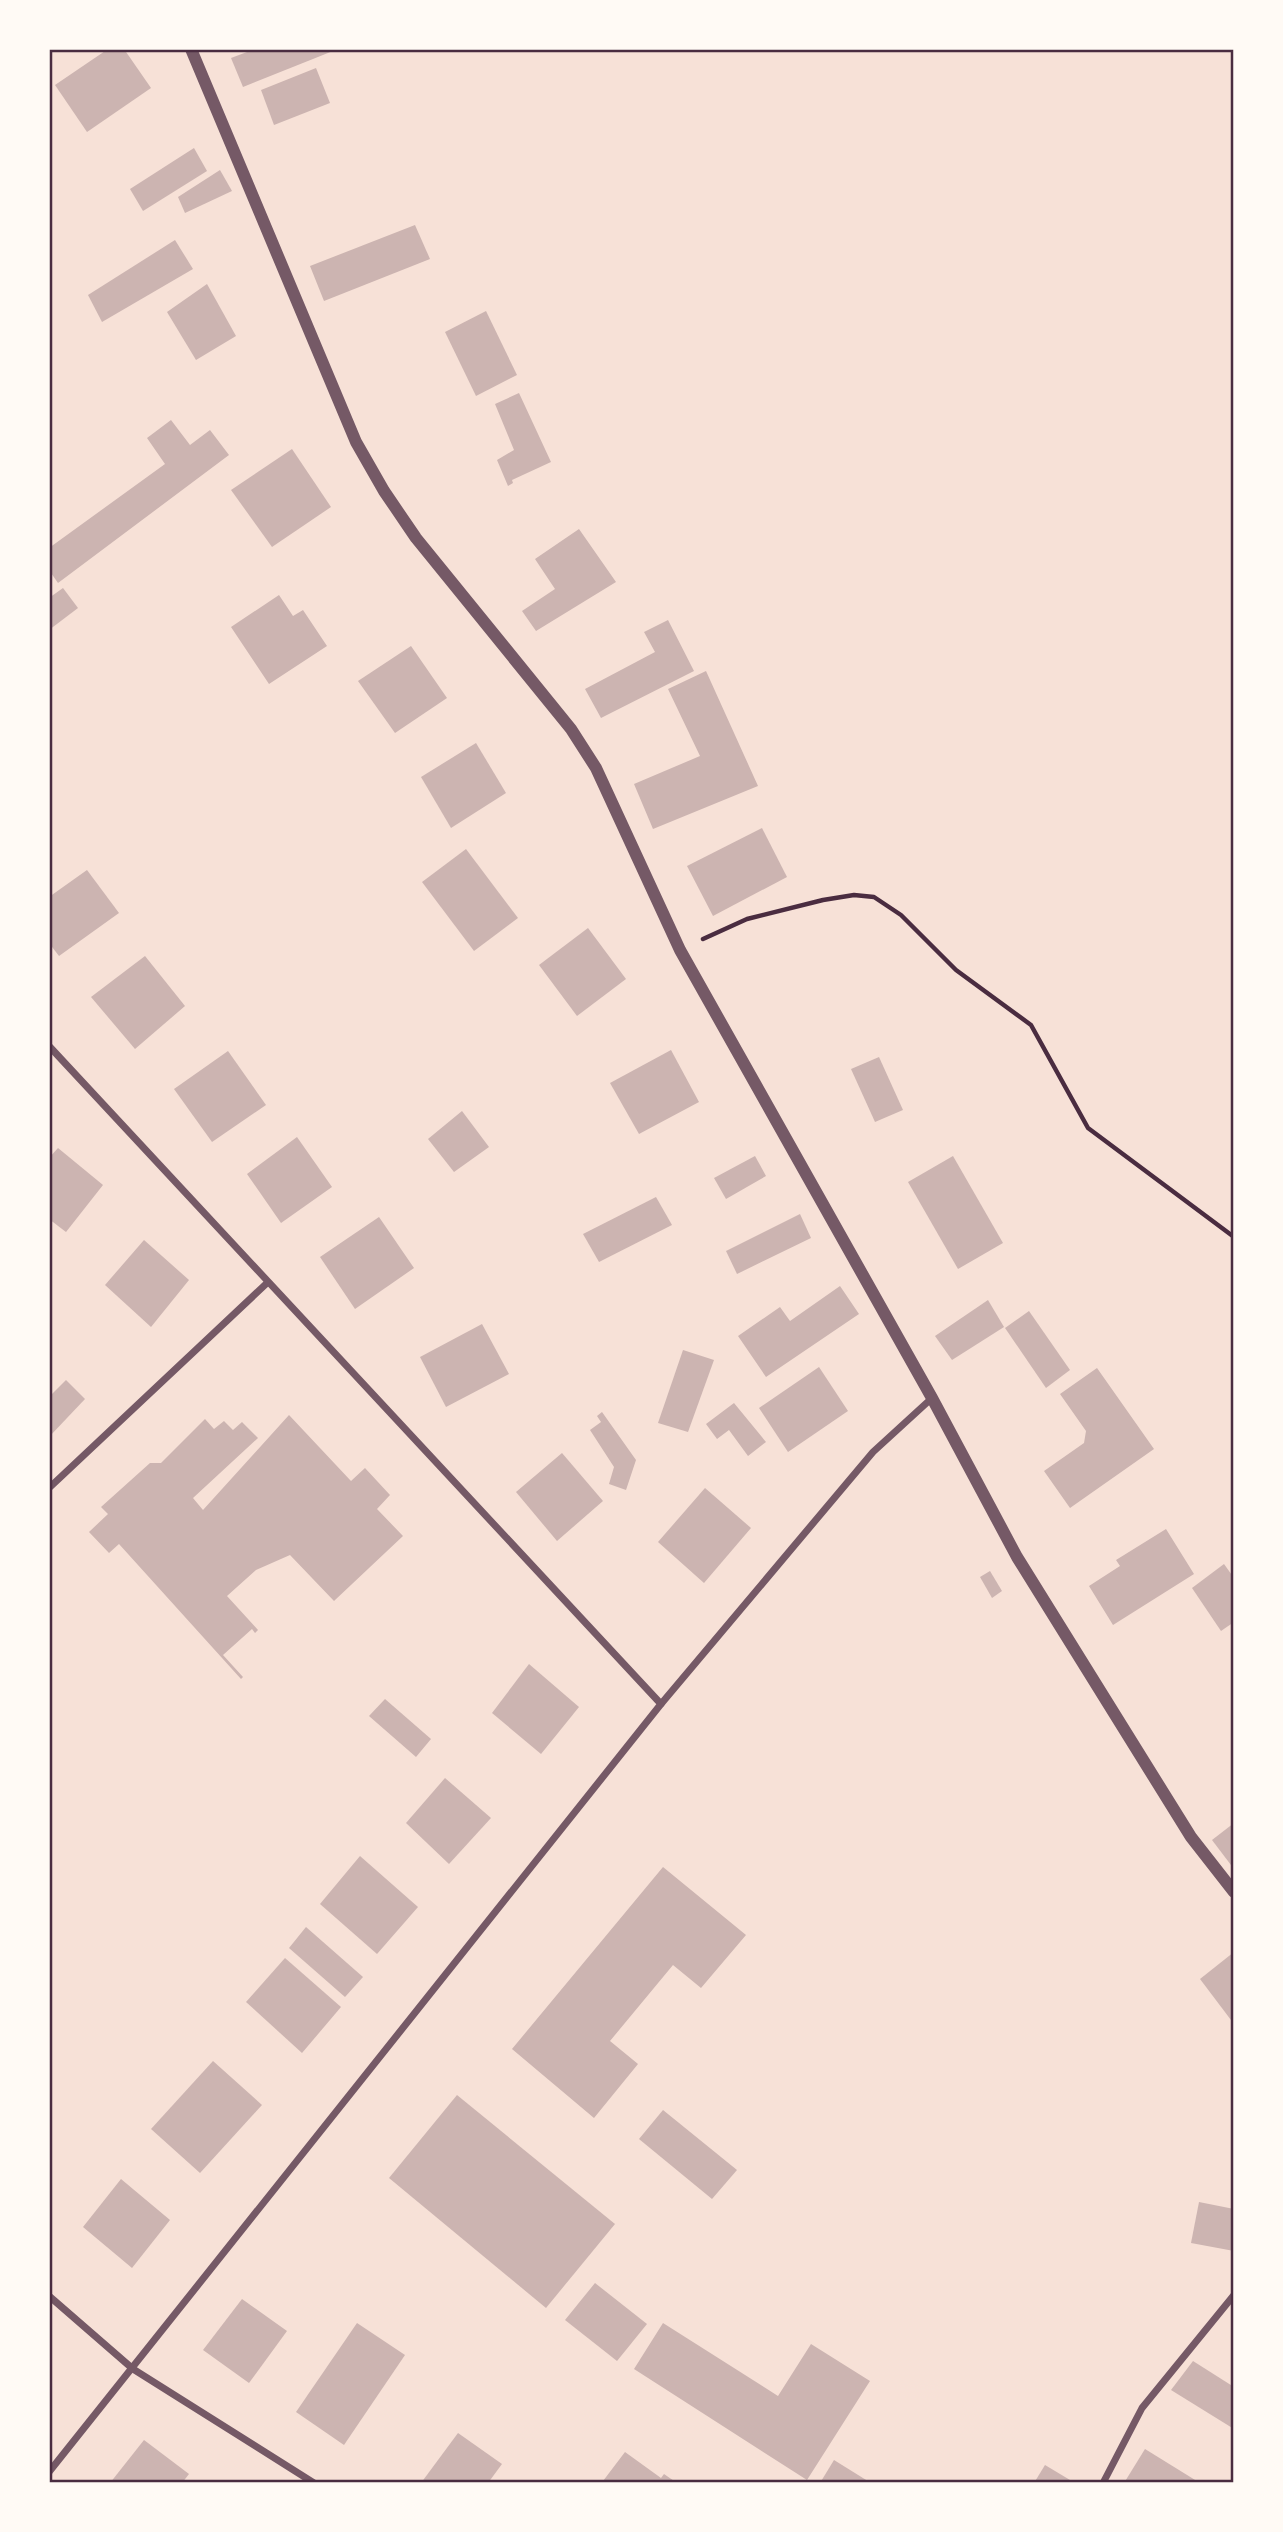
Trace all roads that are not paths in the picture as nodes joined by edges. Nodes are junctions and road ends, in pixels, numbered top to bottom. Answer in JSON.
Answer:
{"nodes":[{"id":1,"x":191,"y":49,"type":"edge"},
{"id":2,"x":49,"y":1046,"type":"edge"},
{"id":3,"x":267,"y":1283,"type":"junction"},
{"id":4,"x":932,"y":1398,"type":"junction"},
{"id":5,"x":49,"y":1488,"type":"edge"},
{"id":6,"x":661,"y":1703,"type":"junction"},
{"id":7,"x":1234,"y":1892,"type":"edge"},
{"id":8,"x":1234,"y":2294,"type":"edge"},
{"id":9,"x":49,"y":2296,"type":"edge"},
{"id":10,"x":133,"y":2369,"type":"junction"},
{"id":11,"x":49,"y":2472,"type":"edge"},
{"id":12,"x":314,"y":2483,"type":"edge"},
{"id":13,"x":1103,"y":2483,"type":"edge"}],
"edges":[{"from":1,"to":4,"type":"street"},
{"from":2,"to":3,"type":"street"},
{"from":3,"to":5,"type":"street"},
{"from":3,"to":6,"type":"street"},
{"from":4,"to":6,"type":"street"},
{"from":4,"to":7,"type":"street"},
{"from":6,"to":10,"type":"street"},
{"from":8,"to":13,"type":"street"},
{"from":9,"to":10,"type":"street"},
{"from":10,"to":11,"type":"street"},
{"from":10,"to":12,"type":"street"}]}
